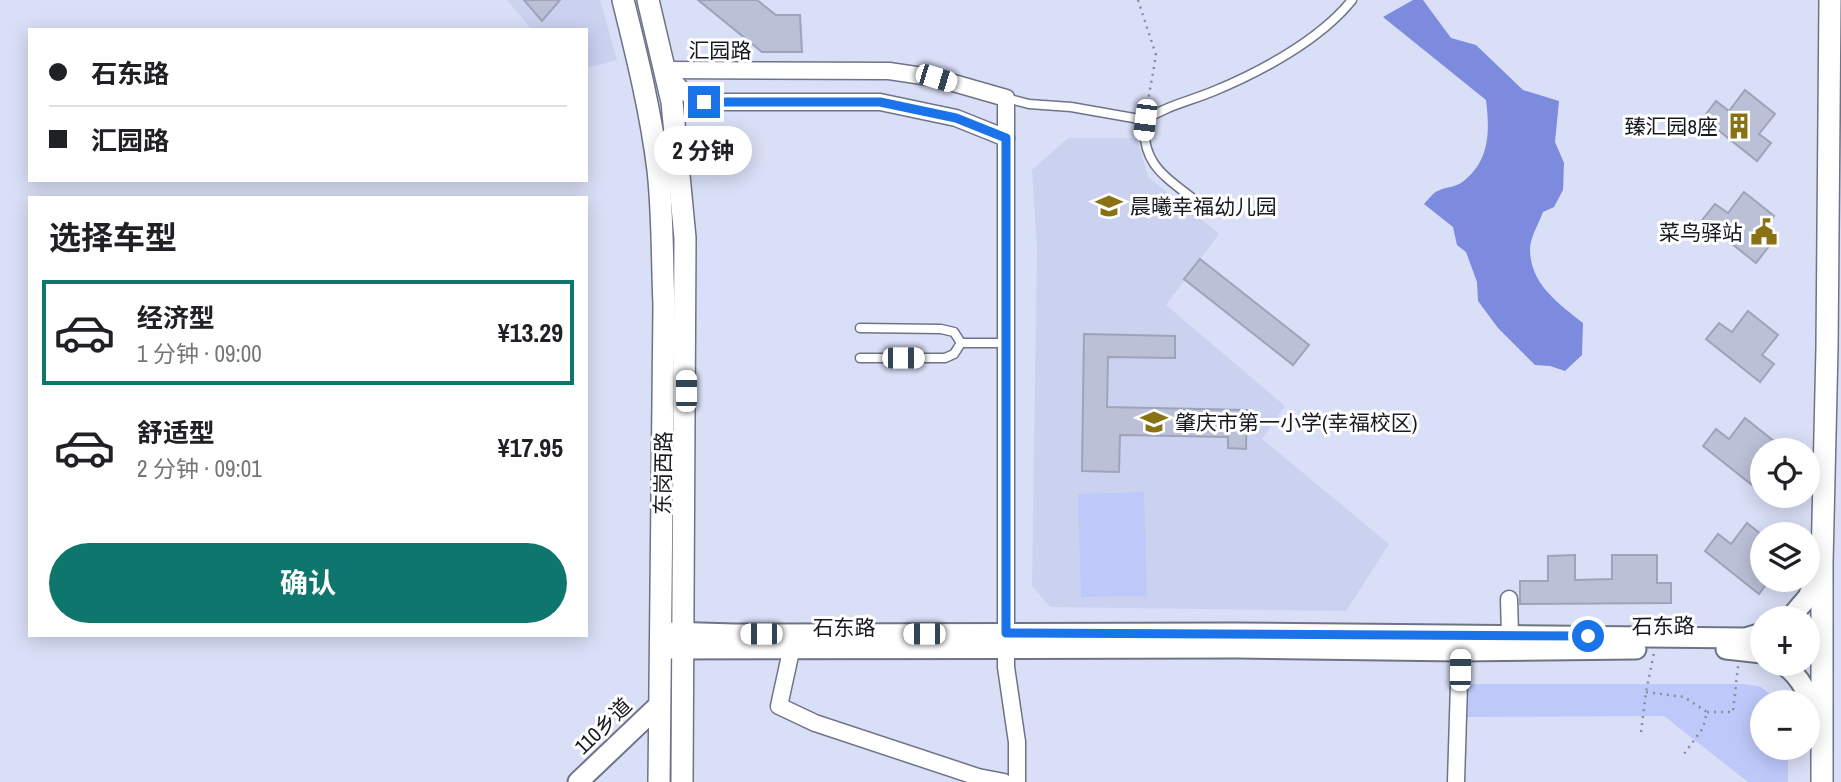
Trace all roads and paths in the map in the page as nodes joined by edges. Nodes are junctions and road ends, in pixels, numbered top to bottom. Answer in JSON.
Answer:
{"nodes":[{"id":1,"x":624,"y":0,"type":"edge"},
{"id":2,"x":648,"y":0,"type":"edge"},
{"id":3,"x":1138,"y":0,"type":"edge"},
{"id":4,"x":1352,"y":0,"type":"edge"},
{"id":5,"x":1830,"y":0,"type":"edge"},
{"id":6,"x":664,"y":71,"type":"junction"},
{"id":7,"x":1006,"y":98,"type":"junction"},
{"id":8,"x":1145,"y":120,"type":"junction"},
{"id":9,"x":1006,"y":138,"type":"junction"},
{"id":10,"x":1196,"y":201,"type":"dead end"},
{"id":11,"x":860,"y":328,"type":"dead end"},
{"id":12,"x":961,"y":343,"type":"junction"},
{"id":13,"x":1006,"y":343,"type":"junction"},
{"id":14,"x":1834,"y":348,"type":"edge"},
{"id":15,"x":860,"y":358,"type":"dead end"},
{"id":16,"x":1822,"y":563,"type":"junction"},
{"id":17,"x":1509,"y":599,"type":"dead end"},
{"id":18,"x":1800,"y":606,"type":"edge"},
{"id":19,"x":1510,"y":635,"type":"junction"},
{"id":20,"x":1750,"y":637,"type":"edge"},
{"id":21,"x":661,"y":640,"type":"junction"},
{"id":22,"x":683,"y":640,"type":"junction"},
{"id":23,"x":1006,"y":641,"type":"junction"},
{"id":24,"x":1740,"y":648,"type":"junction"},
{"id":25,"x":1655,"y":649,"type":"junction"},
{"id":26,"x":791,"y":650,"type":"junction"},
{"id":27,"x":1750,"y":650,"type":"edge"},
{"id":28,"x":1460,"y":651,"type":"junction"},
{"id":29,"x":1795,"y":676,"type":"edge"},
{"id":30,"x":1646,"y":692,"type":"junction"},
{"id":31,"x":660,"y":704,"type":"junction"},
{"id":32,"x":1707,"y":712,"type":"junction"},
{"id":33,"x":1821,"y":730,"type":"junction"},
{"id":34,"x":1641,"y":732,"type":"dead end"},
{"id":35,"x":1684,"y":754,"type":"dead end"},
{"id":36,"x":578,"y":782,"type":"edge"},
{"id":37,"x":659,"y":782,"type":"edge"},
{"id":38,"x":682,"y":782,"type":"edge"},
{"id":39,"x":1004,"y":782,"type":"edge"},
{"id":40,"x":1017,"y":782,"type":"edge"},
{"id":41,"x":1456,"y":782,"type":"edge"},
{"id":42,"x":1822,"y":782,"type":"edge"}],
"edges":[{"from":1,"to":21,"type":"main road","name":"东岗西路"},
{"from":2,"to":6,"type":"main road","name":"东岗西路"},
{"from":3,"to":8,"type":"path"},
{"from":4,"to":8,"type":"lane"},
{"from":5,"to":14,"type":"main road"},
{"from":6,"to":7,"type":"street","name":"汇园路"},
{"from":6,"to":9,"type":"street","name":"汇园路"},
{"from":6,"to":22,"type":"main road","name":"东岗西路"},
{"from":7,"to":8,"type":"lane"},
{"from":7,"to":9,"type":"street"},
{"from":8,"to":10,"type":"lane"},
{"from":9,"to":13,"type":"street"},
{"from":11,"to":12,"type":"lane"},
{"from":12,"to":13,"type":"lane"},
{"from":12,"to":15,"type":"lane"},
{"from":13,"to":23,"type":"street"},
{"from":14,"to":16,"type":"main road"},
{"from":16,"to":18,"type":"street"},
{"from":16,"to":33,"type":"main road"},
{"from":17,"to":19,"type":"street"},
{"from":19,"to":20,"type":"street","name":"石东路"},
{"from":19,"to":23,"type":"street","name":"石东路"},
{"from":21,"to":22,"type":"street"},
{"from":21,"to":31,"type":"main road","name":"东岗西路"},
{"from":22,"to":23,"type":"street","name":"石东路"},
{"from":22,"to":26,"type":"street","name":"石东路"},
{"from":22,"to":38,"type":"main road","name":"东岗西路"},
{"from":23,"to":26,"type":"street","name":"石东路"},
{"from":23,"to":28,"type":"street","name":"石东路"},
{"from":23,"to":40,"type":"street"},
{"from":24,"to":25,"type":"street","name":"石东路"},
{"from":24,"to":27,"type":"street","name":"石东路"},
{"from":24,"to":32,"type":"path"},
{"from":25,"to":28,"type":"street","name":"石东路"},
{"from":25,"to":30,"type":"path"},
{"from":26,"to":39,"type":"street"},
{"from":28,"to":41,"type":"street"},
{"from":29,"to":33,"type":"street"},
{"from":30,"to":32,"type":"path"},
{"from":30,"to":34,"type":"path"},
{"from":31,"to":36,"type":"street","name":"110乡道"},
{"from":31,"to":37,"type":"main road","name":"东岗西路"},
{"from":32,"to":35,"type":"path"},
{"from":33,"to":42,"type":"main road"}]}
